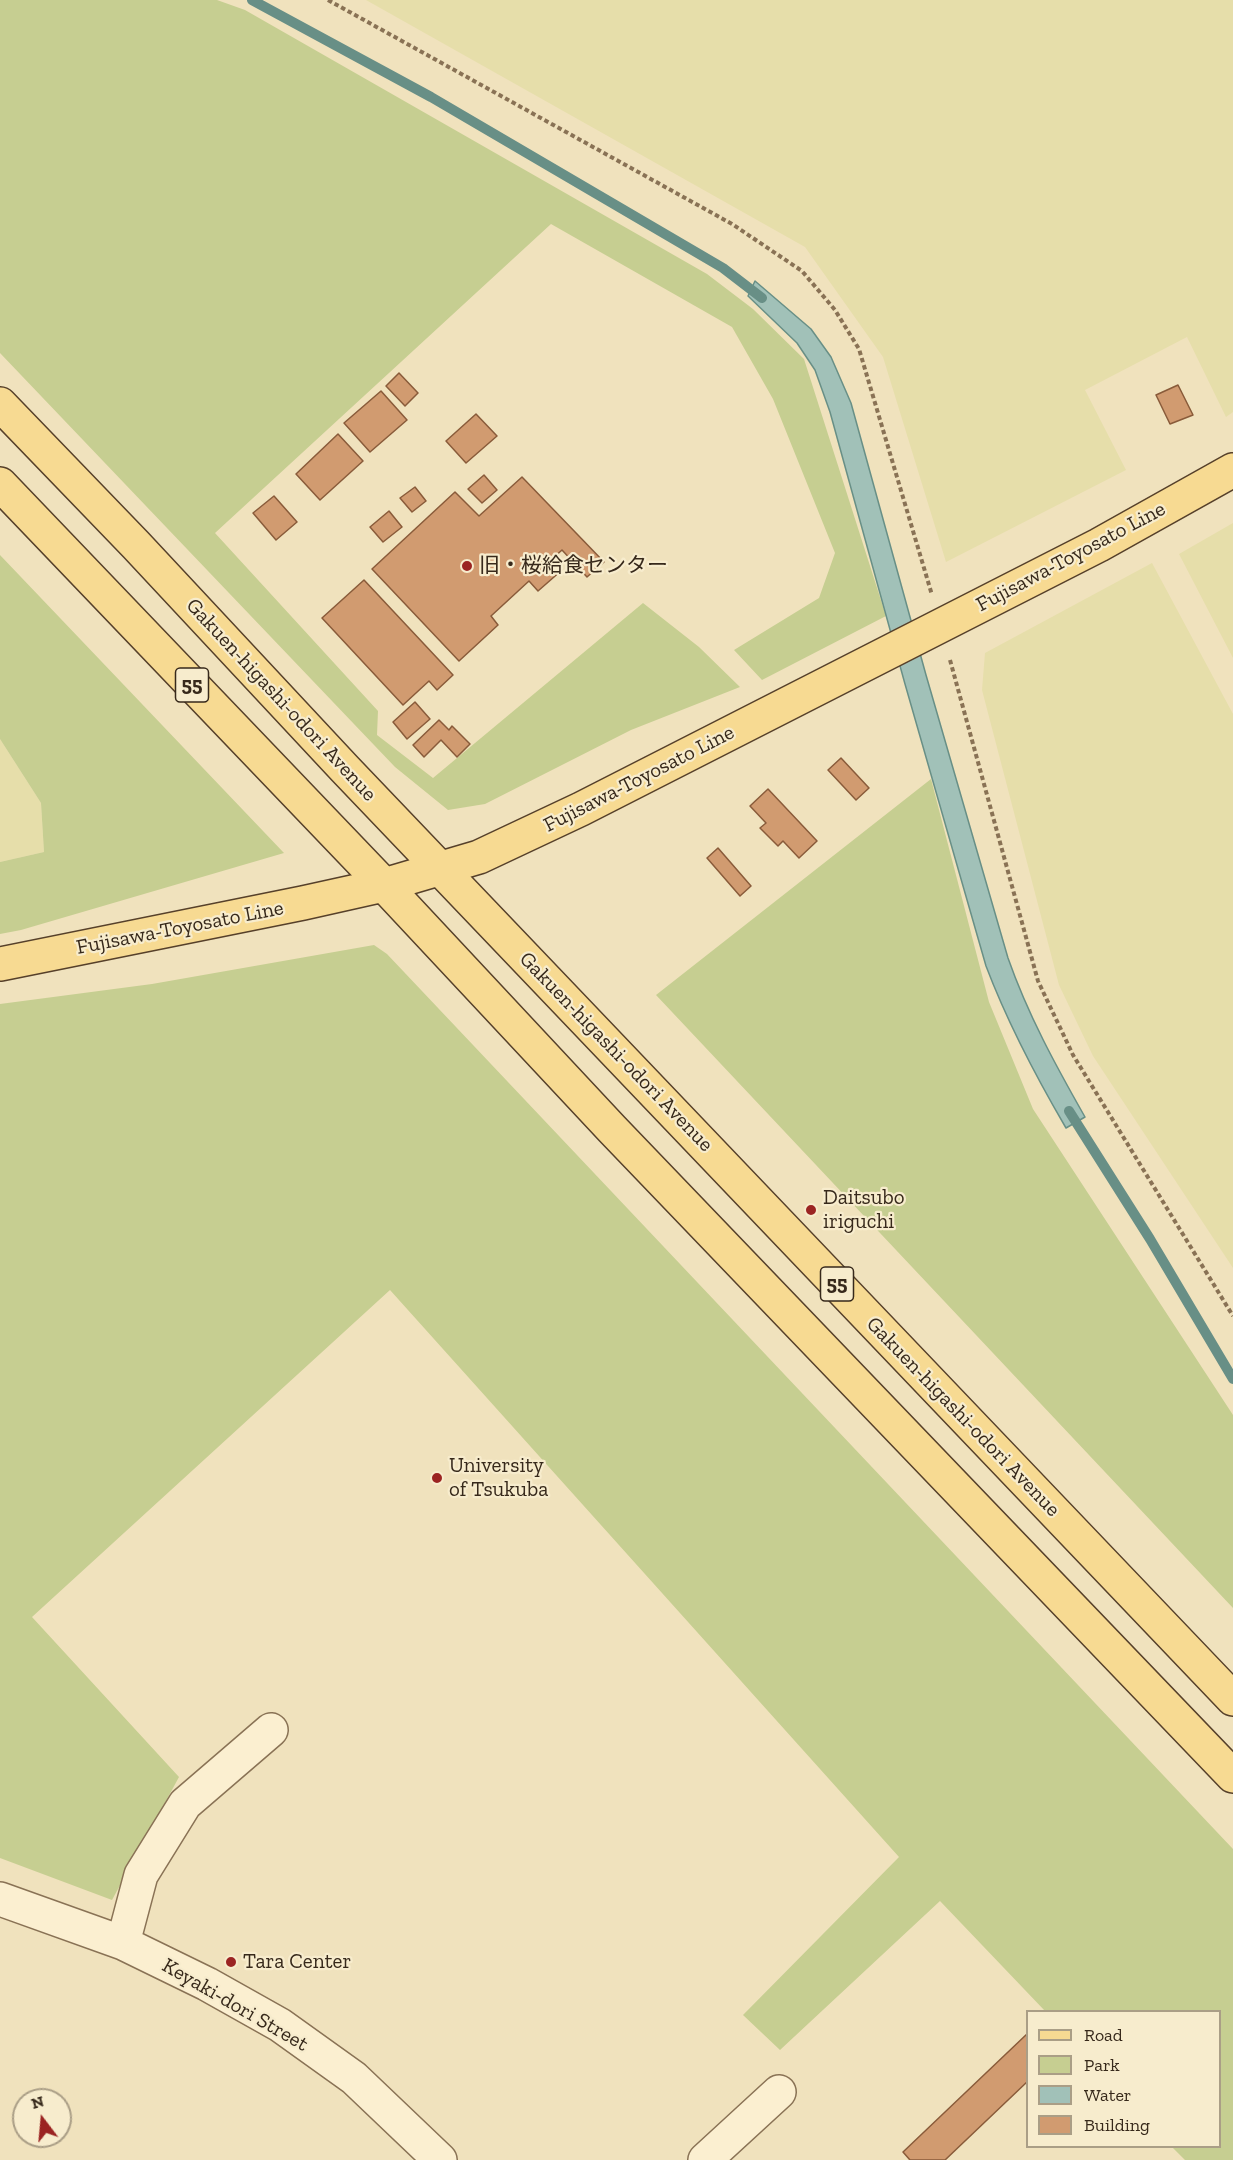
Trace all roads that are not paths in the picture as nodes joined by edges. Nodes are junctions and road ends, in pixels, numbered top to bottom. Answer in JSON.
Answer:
{"nodes":[{"id":1,"x":0,"y":404,"type":"edge"},
{"id":2,"x":1233,"y":470,"type":"edge"},
{"id":3,"x":0,"y":484,"type":"edge"},
{"id":4,"x":442,"y":869,"type":"junction"},
{"id":5,"x":384,"y":885,"type":"junction"},
{"id":6,"x":0,"y":964,"type":"edge"},
{"id":7,"x":1233,"y":1699,"type":"edge"},
{"id":8,"x":271,"y":1730,"type":"dead end"},
{"id":9,"x":1233,"y":1776,"type":"edge"},
{"id":10,"x":0,"y":1899,"type":"edge"},
{"id":11,"x":123,"y":1943,"type":"junction"},
{"id":12,"x":779,"y":2092,"type":"dead end"},
{"id":13,"x":440,"y":2160,"type":"edge"},
{"id":14,"x":705,"y":2160,"type":"edge"}],
"edges":[{"from":1,"to":4,"type":"main road","name":"Gakuen-higashi-odori Avenue","number":"55"},
{"from":2,"to":4,"type":"main road","name":"Fujisawa-Toyosato Line"},
{"from":3,"to":5,"type":"main road","number":"55"},
{"from":4,"to":5,"type":"main road","name":"Fujisawa-Toyosato Line"},
{"from":4,"to":7,"type":"main road","name":"Gakuen-higashi-odori Avenue","number":"55"},
{"from":5,"to":6,"type":"main road","name":"Fujisawa-Toyosato Line"},
{"from":5,"to":9,"type":"main road","number":"55"},
{"from":8,"to":11,"type":"street"},
{"from":10,"to":11,"type":"street","name":"Keyaki-dori Street"},
{"from":11,"to":13,"type":"street","name":"Keyaki-dori Street"},
{"from":12,"to":14,"type":"street"}]}
